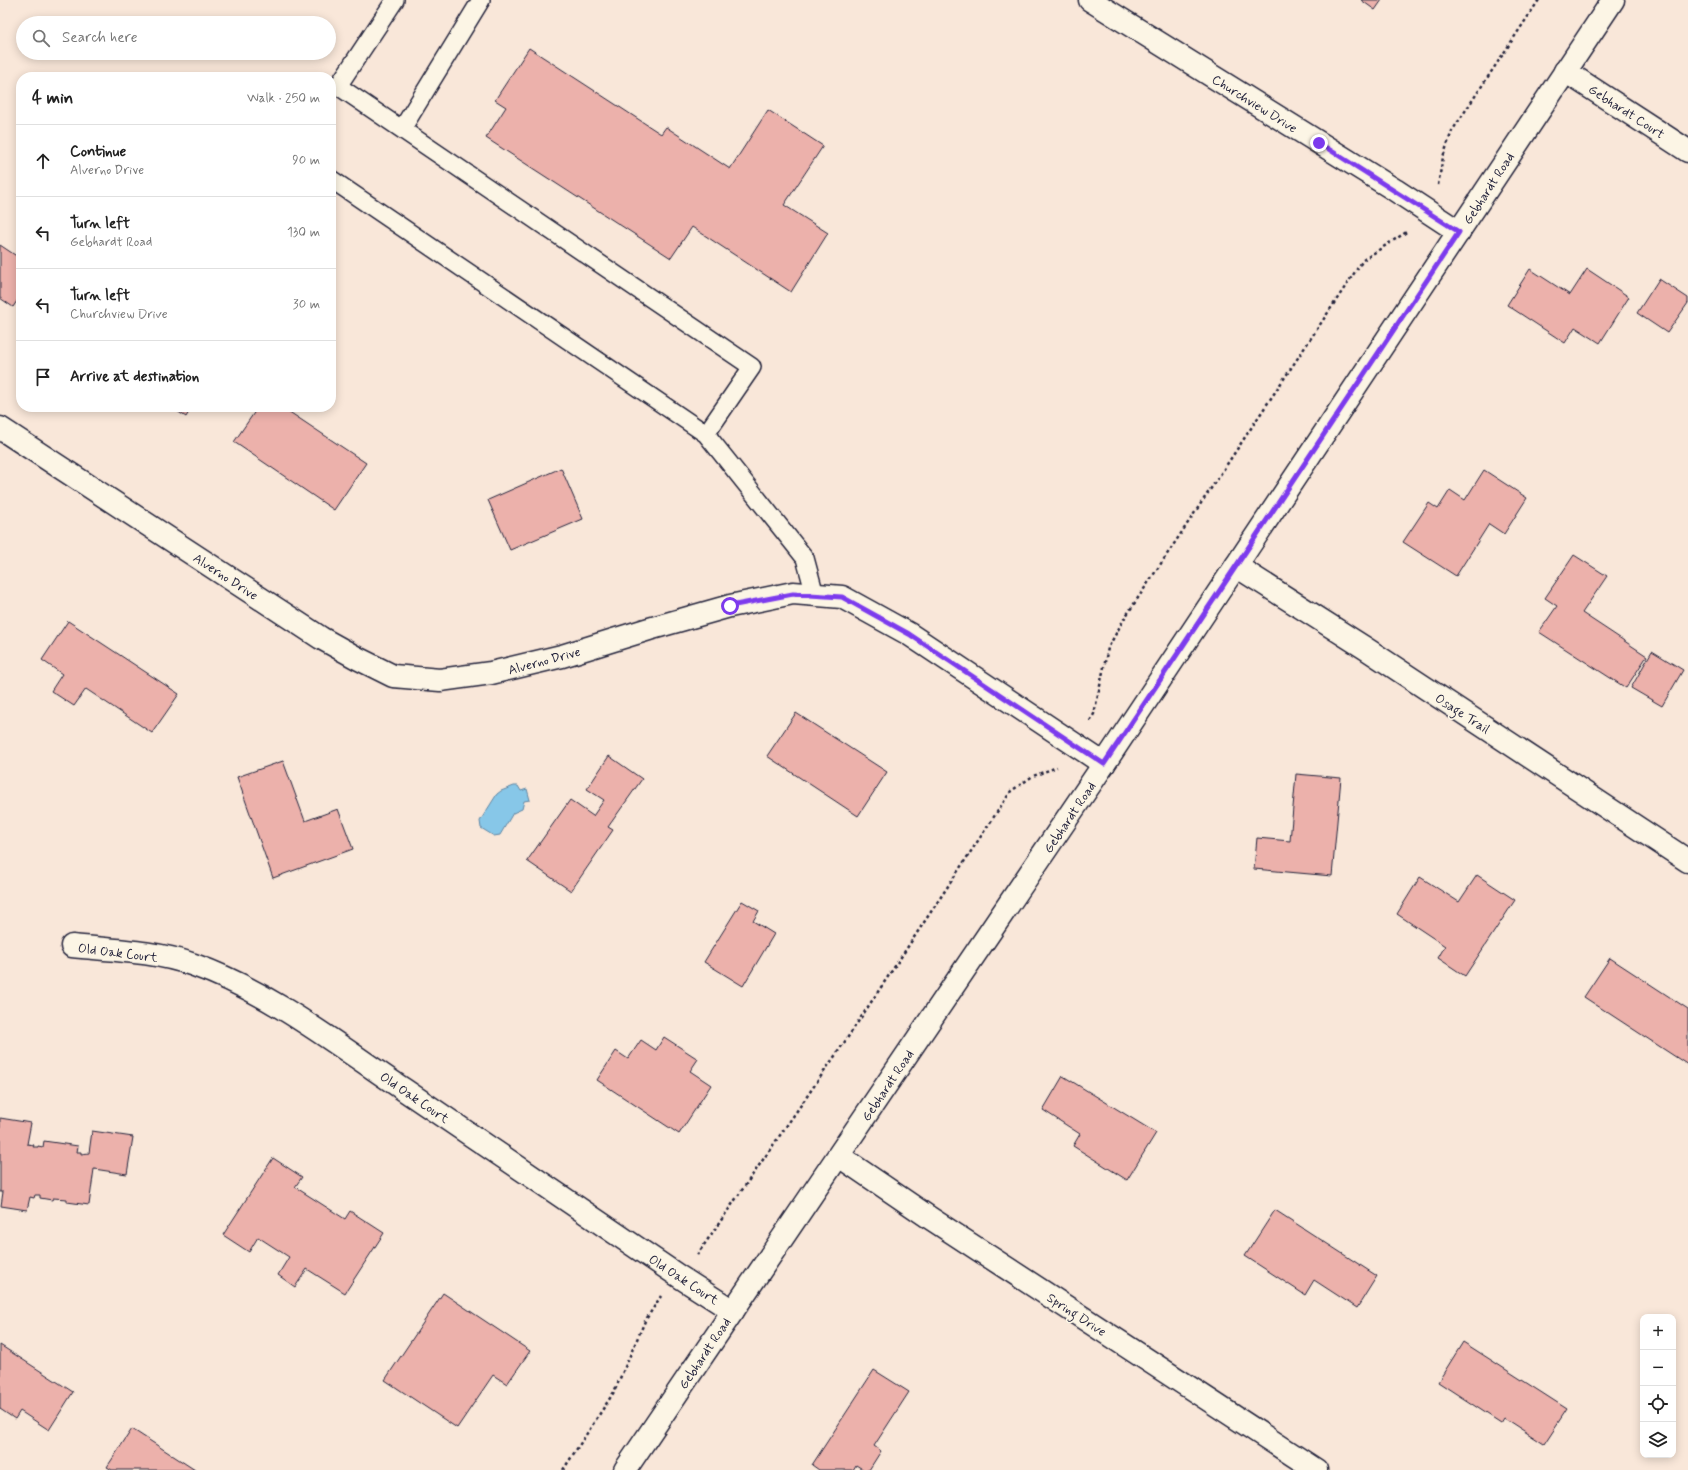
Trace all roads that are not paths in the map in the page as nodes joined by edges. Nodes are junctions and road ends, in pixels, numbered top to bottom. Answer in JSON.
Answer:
{"nodes":[{"id":1,"x":395,"y":0,"type":"edge"},
{"id":2,"x":481,"y":0,"type":"edge"},
{"id":3,"x":1090,"y":0,"type":"edge"},
{"id":4,"x":1613,"y":0,"type":"edge"},
{"id":5,"x":1565,"y":71,"type":"junction"},
{"id":6,"x":336,"y":85,"type":"edge"},
{"id":7,"x":336,"y":87,"type":"edge"},
{"id":8,"x":402,"y":129,"type":"junction"},
{"id":9,"x":1688,"y":151,"type":"edge"},
{"id":10,"x":336,"y":181,"type":"edge"},
{"id":11,"x":1459,"y":232,"type":"junction"},
{"id":12,"x":0,"y":428,"type":"edge"},
{"id":13,"x":706,"y":434,"type":"junction"},
{"id":14,"x":1236,"y":566,"type":"junction"},
{"id":15,"x":816,"y":595,"type":"junction"},
{"id":16,"x":1104,"y":764,"type":"junction"},
{"id":17,"x":1688,"y":860,"type":"edge"},
{"id":18,"x":72,"y":946,"type":"dead end"},
{"id":19,"x":839,"y":1156,"type":"junction"},
{"id":20,"x":733,"y":1311,"type":"junction"},
{"id":21,"x":625,"y":1470,"type":"edge"},
{"id":22,"x":1316,"y":1470,"type":"edge"}],
"edges":[{"from":1,"to":6,"type":"lane"},
{"from":2,"to":8,"type":"lane"},
{"from":3,"to":11,"type":"street","name":"Churchview Drive"},
{"from":4,"to":5,"type":"street","name":"Gebhardt Road"},
{"from":5,"to":9,"type":"street","name":"Gebhardt Court"},
{"from":5,"to":11,"type":"street","name":"Gebhardt Road"},
{"from":7,"to":8,"type":"lane"},
{"from":8,"to":13,"type":"lane"},
{"from":10,"to":13,"type":"lane"},
{"from":11,"to":14,"type":"street","name":"Gebhardt Road"},
{"from":12,"to":15,"type":"street","name":"Alverno Drive"},
{"from":13,"to":15,"type":"lane"},
{"from":14,"to":16,"type":"street","name":"Gebhardt Road"},
{"from":14,"to":17,"type":"street","name":"Osage Trail"},
{"from":15,"to":16,"type":"street","name":"Alverno Drive"},
{"from":16,"to":19,"type":"street","name":"Gebhardt Road"},
{"from":18,"to":20,"type":"street","name":"Old Oak Court"},
{"from":19,"to":20,"type":"street","name":"Gebhardt Road"},
{"from":19,"to":22,"type":"street","name":"Spring Drive"},
{"from":20,"to":21,"type":"street","name":"Gebhardt Road"}]}
